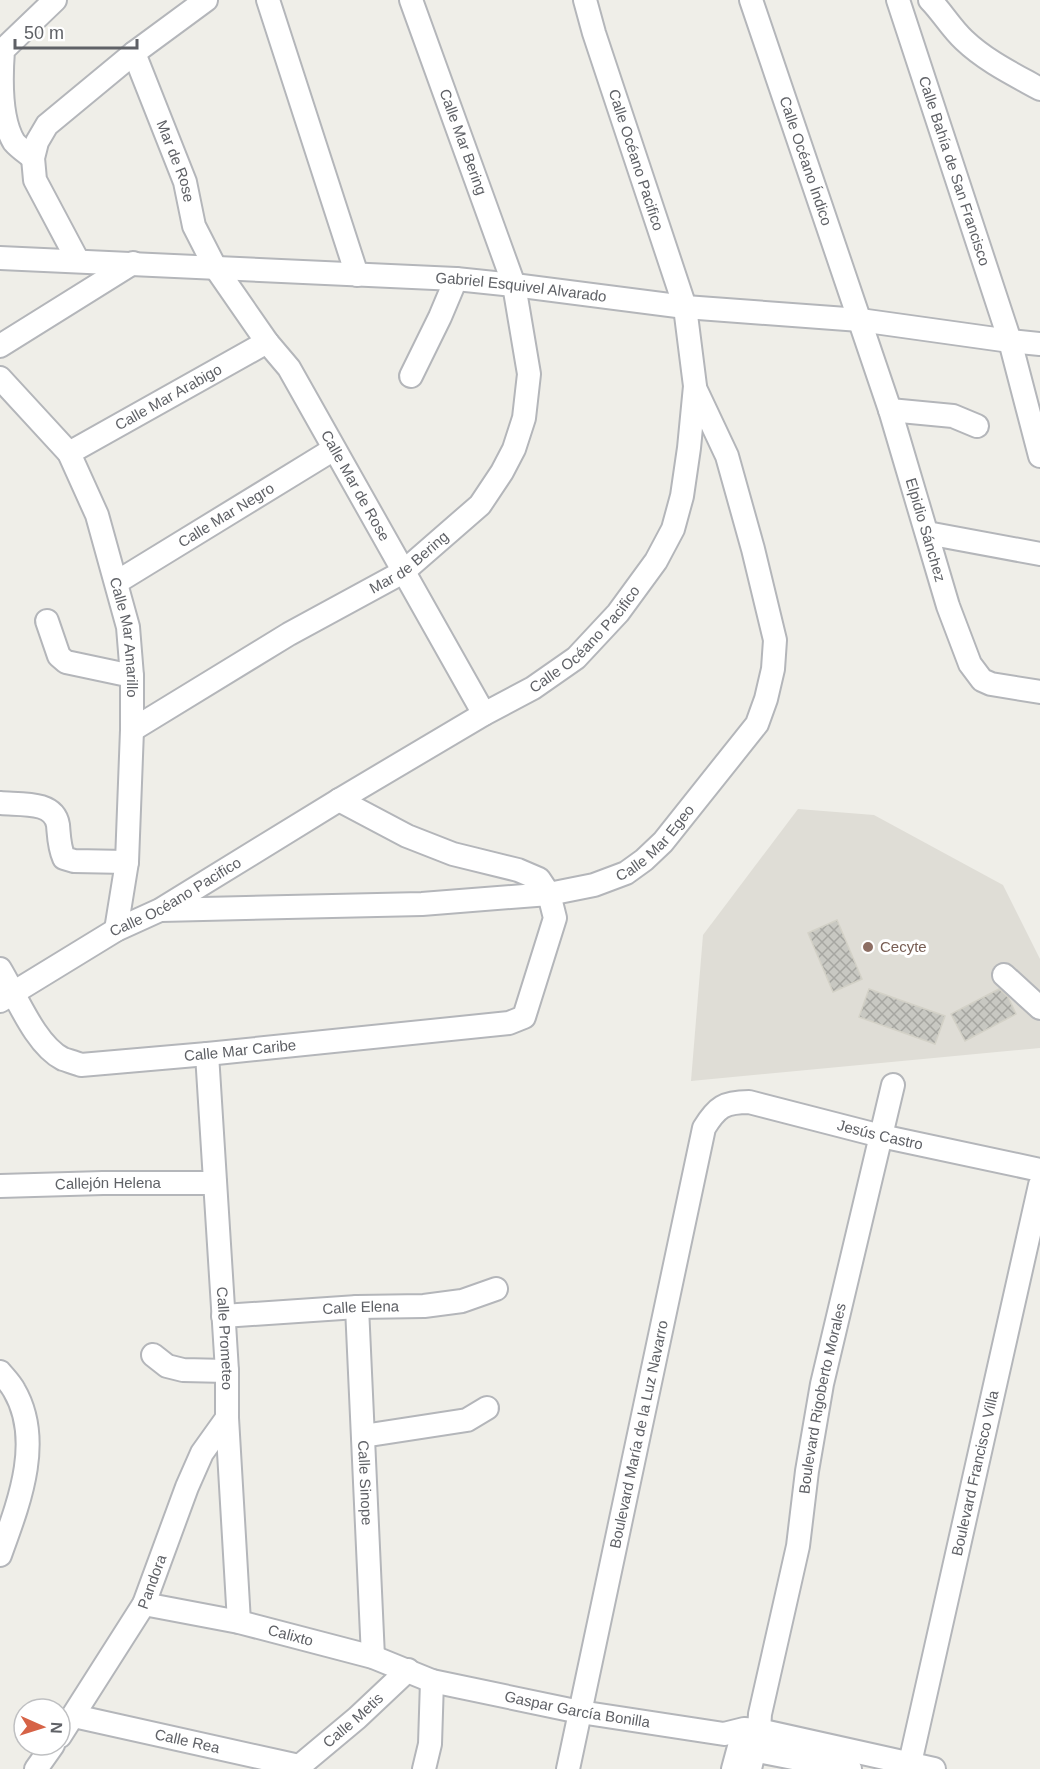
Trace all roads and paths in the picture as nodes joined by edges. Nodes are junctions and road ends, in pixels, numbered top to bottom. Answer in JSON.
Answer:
{"nodes":[{"id":1,"x":55,"y":0,"type":"edge"},
{"id":2,"x":206,"y":0,"type":"edge"},
{"id":3,"x":268,"y":0,"type":"edge"},
{"id":4,"x":411,"y":0,"type":"edge"},
{"id":5,"x":585,"y":0,"type":"edge"},
{"id":6,"x":751,"y":0,"type":"edge"},
{"id":7,"x":897,"y":0,"type":"edge"},
{"id":8,"x":930,"y":0,"type":"edge"},
{"id":9,"x":135,"y":53,"type":"junction"},
{"id":10,"x":1040,"y":89,"type":"edge"},
{"id":11,"x":33,"y":158,"type":"junction"},
{"id":12,"x":0,"y":258,"type":"edge"},
{"id":13,"x":78,"y":261,"type":"junction"},
{"id":14,"x":133,"y":263,"type":"junction"},
{"id":15,"x":215,"y":267,"type":"junction"},
{"id":16,"x":357,"y":274,"type":"junction"},
{"id":17,"x":456,"y":279,"type":"junction"},
{"id":18,"x":514,"y":285,"type":"junction"},
{"id":19,"x":685,"y":307,"type":"junction"},
{"id":20,"x":860,"y":320,"type":"junction"},
{"id":21,"x":1010,"y":341,"type":"junction"},
{"id":22,"x":267,"y":342,"type":"junction"},
{"id":23,"x":1040,"y":344,"type":"edge"},
{"id":24,"x":0,"y":346,"type":"edge"},
{"id":25,"x":411,"y":376,"type":"dead end"},
{"id":26,"x":0,"y":378,"type":"edge"},
{"id":27,"x":695,"y":386,"type":"junction"},
{"id":28,"x":890,"y":410,"type":"junction"},
{"id":29,"x":977,"y":426,"type":"dead end"},
{"id":30,"x":334,"y":449,"type":"junction"},
{"id":31,"x":69,"y":453,"type":"junction"},
{"id":32,"x":1040,"y":456,"type":"edge"},
{"id":33,"x":927,"y":533,"type":"junction"},
{"id":34,"x":1040,"y":554,"type":"edge"},
{"id":35,"x":403,"y":572,"type":"junction"},
{"id":36,"x":117,"y":582,"type":"junction"},
{"id":37,"x":47,"y":621,"type":"dead end"},
{"id":38,"x":132,"y":676,"type":"junction"},
{"id":39,"x":1040,"y":692,"type":"edge"},
{"id":40,"x":484,"y":714,"type":"junction"},
{"id":41,"x":132,"y":730,"type":"junction"},
{"id":42,"x":339,"y":800,"type":"junction"},
{"id":43,"x":0,"y":803,"type":"edge"},
{"id":44,"x":127,"y":862,"type":"junction"},
{"id":45,"x":549,"y":894,"type":"junction"},
{"id":46,"x":160,"y":910,"type":"junction"},
{"id":47,"x":116,"y":930,"type":"junction"},
{"id":48,"x":0,"y":969,"type":"edge"},
{"id":49,"x":1004,"y":975,"type":"dead end"},
{"id":50,"x":7,"y":997,"type":"edge"},
{"id":51,"x":1040,"y":1008,"type":"edge"},
{"id":52,"x":207,"y":1054,"type":"junction"},
{"id":53,"x":893,"y":1085,"type":"dead end"},
{"id":54,"x":722,"y":1106,"type":"joint"},
{"id":55,"x":881,"y":1136,"type":"junction"},
{"id":56,"x":1040,"y":1170,"type":"edge"},
{"id":57,"x":215,"y":1183,"type":"junction"},
{"id":58,"x":1040,"y":1185,"type":"edge"},
{"id":59,"x":0,"y":1186,"type":"edge"},
{"id":60,"x":496,"y":1289,"type":"dead end"},
{"id":61,"x":357,"y":1307,"type":"junction"},
{"id":62,"x":223,"y":1316,"type":"junction"},
{"id":63,"x":153,"y":1355,"type":"dead end"},
{"id":64,"x":226,"y":1371,"type":"junction"},
{"id":65,"x":0,"y":1372,"type":"edge"},
{"id":66,"x":487,"y":1408,"type":"dead end"},
{"id":67,"x":227,"y":1418,"type":"junction"},
{"id":68,"x":363,"y":1436,"type":"junction"},
{"id":69,"x":0,"y":1555,"type":"edge"},
{"id":70,"x":144,"y":1604,"type":"junction"},
{"id":71,"x":239,"y":1622,"type":"junction"},
{"id":72,"x":373,"y":1657,"type":"junction"},
{"id":73,"x":408,"y":1670,"type":"junction"},
{"id":74,"x":432,"y":1681,"type":"junction"},
{"id":75,"x":580,"y":1712,"type":"junction"},
{"id":76,"x":74,"y":1716,"type":"junction"},
{"id":77,"x":72,"y":1719,"type":"edge"},
{"id":78,"x":747,"y":1739,"type":"edge"},
{"id":79,"x":910,"y":1763,"type":"junction"},
{"id":80,"x":298,"y":1768,"type":"edge"},
{"id":81,"x":424,"y":1769,"type":"edge"},
{"id":82,"x":568,"y":1769,"type":"edge"},
{"id":83,"x":733,"y":1769,"type":"edge"},
{"id":84,"x":850,"y":1769,"type":"edge"},
{"id":85,"x":934,"y":1769,"type":"edge"}],
"edges":[{"from":1,"to":11,"type":"street"},
{"from":2,"to":9,"type":"street"},
{"from":3,"to":16,"type":"street"},
{"from":4,"to":18,"type":"street","name":"Calle Mar Bering"},
{"from":5,"to":19,"type":"street","name":"Calle Océano Pacifico"},
{"from":6,"to":20,"type":"street","name":"Calle Océano Índico"},
{"from":7,"to":21,"type":"street","name":"Calle Bahía de San Francisco"},
{"from":8,"to":10,"type":"street"},
{"from":9,"to":11,"type":"street"},
{"from":9,"to":15,"type":"street","name":"Mar de Rose"},
{"from":11,"to":13,"type":"street"},
{"from":12,"to":13,"type":"street","name":"Gabriel Esquivel Alvarado"},
{"from":13,"to":14,"type":"street","name":"Gabriel Esquivel Alvarado"},
{"from":14,"to":15,"type":"street","name":"Gabriel Esquivel Alvarado"},
{"from":14,"to":24,"type":"street"},
{"from":15,"to":16,"type":"street","name":"Gabriel Esquivel Alvarado"},
{"from":15,"to":22,"type":"street","name":"Calle Mar de Rose"},
{"from":16,"to":17,"type":"street","name":"Gabriel Esquivel Alvarado"},
{"from":17,"to":18,"type":"street","name":"Gabriel Esquivel Alvarado"},
{"from":17,"to":25,"type":"street"},
{"from":18,"to":19,"type":"street","name":"Gabriel Esquivel Alvarado"},
{"from":18,"to":35,"type":"street","name":"Mar de Bering"},
{"from":19,"to":20,"type":"street","name":"Gabriel Esquivel Alvarado"},
{"from":19,"to":27,"type":"street","name":"Calle Océano Pacifico"},
{"from":20,"to":21,"type":"street","name":"Gabriel Esquivel Alvarado"},
{"from":20,"to":28,"type":"street","name":"Elpidio Sánchez"},
{"from":21,"to":23,"type":"street","name":"Gabriel Esquivel Alvarado"},
{"from":21,"to":32,"type":"street","name":"Calle Bahía de San Francisco"},
{"from":22,"to":30,"type":"street","name":"Calle Mar de Rose"},
{"from":22,"to":31,"type":"street","name":"Calle Mar Arabigo"},
{"from":26,"to":31,"type":"street","name":"Calle Mar Amarillo"},
{"from":27,"to":40,"type":"street","name":"Calle Océano Pacifico"},
{"from":27,"to":45,"type":"street","name":"Calle Mar Egeo"},
{"from":28,"to":29,"type":"street"},
{"from":28,"to":33,"type":"street","name":"Elpidio Sánchez"},
{"from":30,"to":35,"type":"street","name":"Calle Mar de Rose"},
{"from":30,"to":36,"type":"street","name":"Calle Mar Negro"},
{"from":31,"to":36,"type":"street","name":"Calle Mar Amarillo"},
{"from":33,"to":34,"type":"street"},
{"from":33,"to":39,"type":"street","name":"Elpidio Sánchez"},
{"from":35,"to":40,"type":"street","name":"Calle Mar de Rose"},
{"from":35,"to":41,"type":"street","name":"Mar de Bering"},
{"from":36,"to":38,"type":"street","name":"Calle Mar Amarillo"},
{"from":37,"to":38,"type":"street"},
{"from":38,"to":41,"type":"street","name":"Calle Mar Amarillo"},
{"from":40,"to":42,"type":"street","name":"Calle Océano Pacifico"},
{"from":41,"to":44,"type":"street","name":"Calle Mar Amarillo"},
{"from":42,"to":45,"type":"street"},
{"from":42,"to":46,"type":"street","name":"Calle Océano Pacifico"},
{"from":43,"to":44,"type":"street"},
{"from":44,"to":47,"type":"street","name":"Calle Mar Amarillo"},
{"from":45,"to":46,"type":"street","name":"Calle Mar Egeo"},
{"from":45,"to":52,"type":"street","name":"Calle Mar Caribe"},
{"from":46,"to":47,"type":"street","name":"Calle Océano Pacifico"},
{"from":47,"to":50,"type":"street","name":"Calle Océano Pacifico"},
{"from":48,"to":50,"type":"street","name":"Calle Mar Caribe"},
{"from":49,"to":51,"type":"street"},
{"from":50,"to":52,"type":"street","name":"Calle Mar Caribe"},
{"from":52,"to":57,"type":"street","name":"Calle Prometeo"},
{"from":53,"to":55,"type":"street","name":"Boulevard Rigoberto Morales"},
{"from":54,"to":55,"type":"street","name":"Jesús Castro"},
{"from":54,"to":75,"type":"street","name":"Boulevard María de la Luz Navarro"},
{"from":55,"to":56,"type":"street","name":"Jesús Castro"},
{"from":55,"to":78,"type":"street","name":"Boulevard Rigoberto Morales"},
{"from":57,"to":59,"type":"street","name":"Callejón Helena"},
{"from":57,"to":62,"type":"street","name":"Calle Prometeo"},
{"from":58,"to":79,"type":"street","name":"Boulevard Francisco Villa"},
{"from":60,"to":61,"type":"street","name":"Calle Elena"},
{"from":61,"to":62,"type":"street","name":"Calle Elena"},
{"from":61,"to":68,"type":"street","name":"Calle Sinope"},
{"from":62,"to":64,"type":"street","name":"Calle Prometeo"},
{"from":63,"to":64,"type":"street"},
{"from":64,"to":67,"type":"street","name":"Calle Prometeo"},
{"from":65,"to":69,"type":"street"},
{"from":66,"to":68,"type":"street"},
{"from":67,"to":70,"type":"street","name":"Pandora"},
{"from":67,"to":71,"type":"street","name":"Calle Prometeo"},
{"from":68,"to":72,"type":"street","name":"Calle Sinope"},
{"from":70,"to":71,"type":"street","name":"Calixto"},
{"from":70,"to":76,"type":"street","name":"Pandora"},
{"from":71,"to":72,"type":"street","name":"Calixto"},
{"from":72,"to":73,"type":"street","name":"Calixto"},
{"from":73,"to":74,"type":"street","name":"Calixto"},
{"from":73,"to":80,"type":"street","name":"Calle Metis"},
{"from":74,"to":75,"type":"street","name":"Gaspar García Bonilla"},
{"from":74,"to":81,"type":"street"},
{"from":75,"to":78,"type":"street","name":"Gaspar García Bonilla"},
{"from":75,"to":82,"type":"street","name":"Boulevard María de la Luz Navarro"},
{"from":76,"to":77,"type":"street","name":"Pandora"},
{"from":76,"to":80,"type":"street","name":"Calle Rea"},
{"from":78,"to":79,"type":"street","name":"Gaspar García Bonilla"},
{"from":78,"to":83,"type":"street","name":"Boulevard Rigoberto Morales"},
{"from":78,"to":84,"type":"street","name":"Gaspar García Bonilla"},
{"from":79,"to":85,"type":"street","name":"Gaspar García Bonilla"}]}
